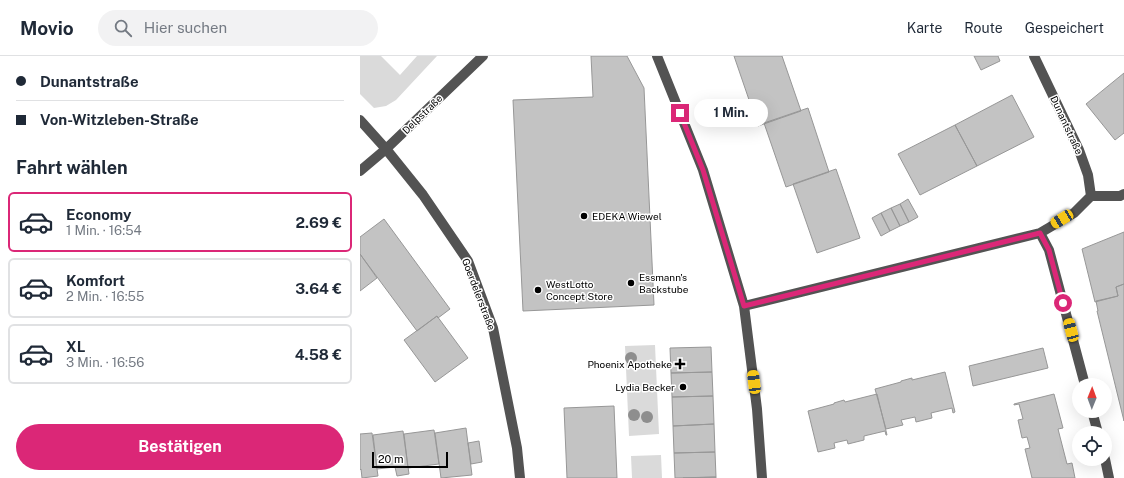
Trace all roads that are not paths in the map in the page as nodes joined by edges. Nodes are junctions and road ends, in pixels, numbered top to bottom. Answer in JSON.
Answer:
{"nodes":[{"id":1,"x":484,"y":56,"type":"edge"},
{"id":2,"x":657,"y":56,"type":"edge"},
{"id":3,"x":1034,"y":56,"type":"edge"},
{"id":4,"x":360,"y":120,"type":"edge"},
{"id":5,"x":386,"y":148,"type":"junction"},
{"id":6,"x":360,"y":171,"type":"edge"},
{"id":7,"x":1124,"y":194,"type":"edge"},
{"id":8,"x":1091,"y":196,"type":"junction"},
{"id":9,"x":1040,"y":233,"type":"junction"},
{"id":10,"x":744,"y":306,"type":"junction"},
{"id":11,"x":1083,"y":378,"type":"edge"},
{"id":12,"x":1106,"y":466,"type":"edge"},
{"id":13,"x":520,"y":478,"type":"edge"},
{"id":14,"x":762,"y":478,"type":"edge"},
{"id":15,"x":1109,"y":478,"type":"edge"}],
"edges":[{"from":1,"to":5,"type":"street","name":"Delpstraße"},
{"from":2,"to":10,"type":"street"},
{"from":3,"to":8,"type":"street","name":"Dunantstraße"},
{"from":4,"to":5,"type":"street","name":"Goerdelerstraße"},
{"from":5,"to":6,"type":"street","name":"Delpstraße"},
{"from":5,"to":13,"type":"street","name":"Goerdelerstraße"},
{"from":7,"to":8,"type":"street"},
{"from":8,"to":9,"type":"street"},
{"from":9,"to":10,"type":"street"},
{"from":9,"to":11,"type":"street"},
{"from":10,"to":14,"type":"street"},
{"from":12,"to":15,"type":"street"}]}
